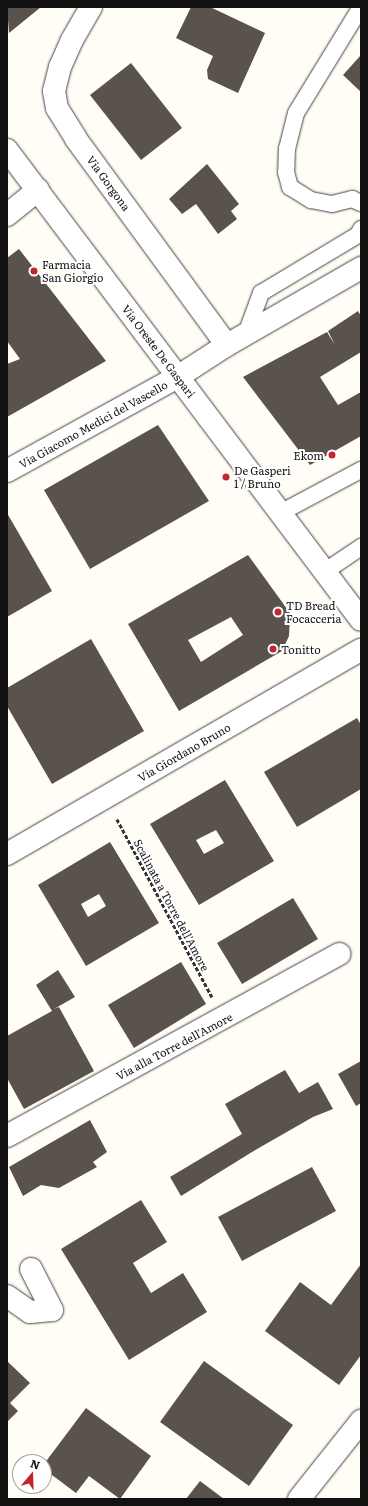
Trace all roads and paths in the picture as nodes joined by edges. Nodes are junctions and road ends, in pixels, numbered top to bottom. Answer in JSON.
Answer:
{"nodes":[{"id":1,"x":91,"y":7,"type":"edge"},
{"id":2,"x":361,"y":7,"type":"edge"},
{"id":3,"x":7,"y":150,"type":"edge"},
{"id":4,"x":38,"y":190,"type":"junction"},
{"id":5,"x":361,"y":203,"type":"edge"},
{"id":6,"x":7,"y":215,"type":"edge"},
{"id":7,"x":361,"y":229,"type":"edge"},
{"id":8,"x":361,"y":268,"type":"edge"},
{"id":9,"x":246,"y":334,"type":"junction"},
{"id":10,"x":227,"y":345,"type":"junction"},
{"id":11,"x":179,"y":376,"type":"junction"},
{"id":12,"x":361,"y":470,"type":"edge"},
{"id":13,"x":7,"y":472,"type":"edge"},
{"id":14,"x":280,"y":513,"type":"junction"},
{"id":15,"x":361,"y":548,"type":"edge"},
{"id":16,"x":324,"y":572,"type":"junction"},
{"id":17,"x":361,"y":620,"type":"edge"},
{"id":18,"x":361,"y":650,"type":"edge"},
{"id":19,"x":106,"y":798,"type":"junction"},
{"id":20,"x":7,"y":854,"type":"edge"},
{"id":21,"x":340,"y":954,"type":"dead end"},
{"id":22,"x":224,"y":1020,"type":"junction"},
{"id":23,"x":7,"y":1136,"type":"edge"},
{"id":24,"x":31,"y":1269,"type":"dead end"},
{"id":25,"x":7,"y":1296,"type":"edge"},
{"id":26,"x":361,"y":1421,"type":"edge"},
{"id":27,"x":299,"y":1499,"type":"edge"}],
"edges":[{"from":1,"to":10,"type":"street","name":"Via Gorgona"},
{"from":2,"to":5,"type":"lane"},
{"from":3,"to":4,"type":"street","name":"Via Oreste De Gaspari"},
{"from":4,"to":6,"type":"street"},
{"from":4,"to":11,"type":"street","name":"Via Oreste De Gaspari"},
{"from":7,"to":9,"type":"lane"},
{"from":8,"to":9,"type":"street","name":"Via Giacomo Medici del Vascello"},
{"from":9,"to":10,"type":"street","name":"Via Giacomo Medici del Vascello"},
{"from":10,"to":11,"type":"street","name":"Via Giacomo Medici del Vascello"},
{"from":11,"to":13,"type":"street","name":"Via Giacomo Medici del Vascello"},
{"from":11,"to":14,"type":"street","name":"Via Oreste De Gaspari"},
{"from":12,"to":14,"type":"lane"},
{"from":14,"to":16,"type":"street","name":"Via Oreste De Gaspari"},
{"from":15,"to":16,"type":"lane"},
{"from":16,"to":17,"type":"street","name":"Via Oreste De Gaspari"},
{"from":18,"to":19,"type":"street","name":"Via Giordano Bruno"},
{"from":19,"to":20,"type":"street","name":"Via Giordano Bruno"},
{"from":19,"to":22,"type":"path","name":"Scalinata a Torre dell'Amore"},
{"from":21,"to":22,"type":"street","name":"Via alla Torre dell'Amore"},
{"from":22,"to":23,"type":"street","name":"Via alla Torre dell'Amore"},
{"from":24,"to":25,"type":"street"},
{"from":26,"to":27,"type":"street"}]}
